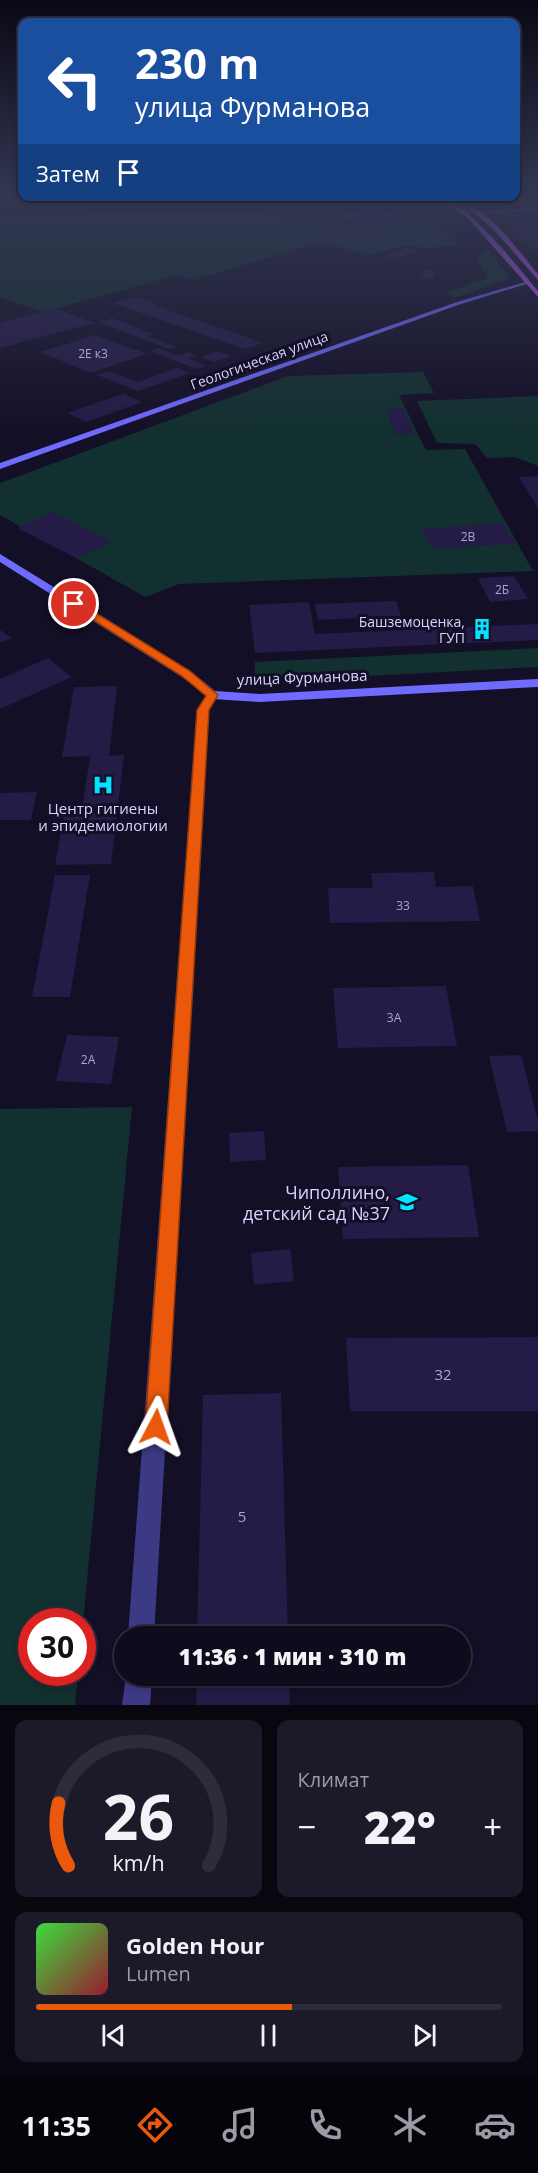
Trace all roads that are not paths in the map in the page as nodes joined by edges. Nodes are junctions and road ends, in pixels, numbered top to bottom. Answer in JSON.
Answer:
{"nodes":[{"id":1,"x":522,"y":278,"type":"edge"},
{"id":2,"x":527,"y":283,"type":"junction"},
{"id":3,"x":538,"y":295,"type":"edge"},
{"id":4,"x":0,"y":466,"type":"edge"},
{"id":5,"x":0,"y":557,"type":"edge"},
{"id":6,"x":538,"y":683,"type":"edge"},
{"id":7,"x":212,"y":695,"type":"junction"},
{"id":8,"x":142,"y":1626,"type":"edge"},
{"id":9,"x":137,"y":1686,"type":"edge"},
{"id":10,"x":136,"y":1705,"type":"edge"}],
"edges":[{"from":1,"to":2,"type":"main road"},
{"from":2,"to":3,"type":"main road"},
{"from":2,"to":4,"type":"main road","name":"Геологическая улица"},
{"from":5,"to":7,"type":"main road"},
{"from":6,"to":7,"type":"main road","name":"улица Фурманова"},
{"from":7,"to":8,"type":"street"},
{"from":9,"to":10,"type":"street"}]}
